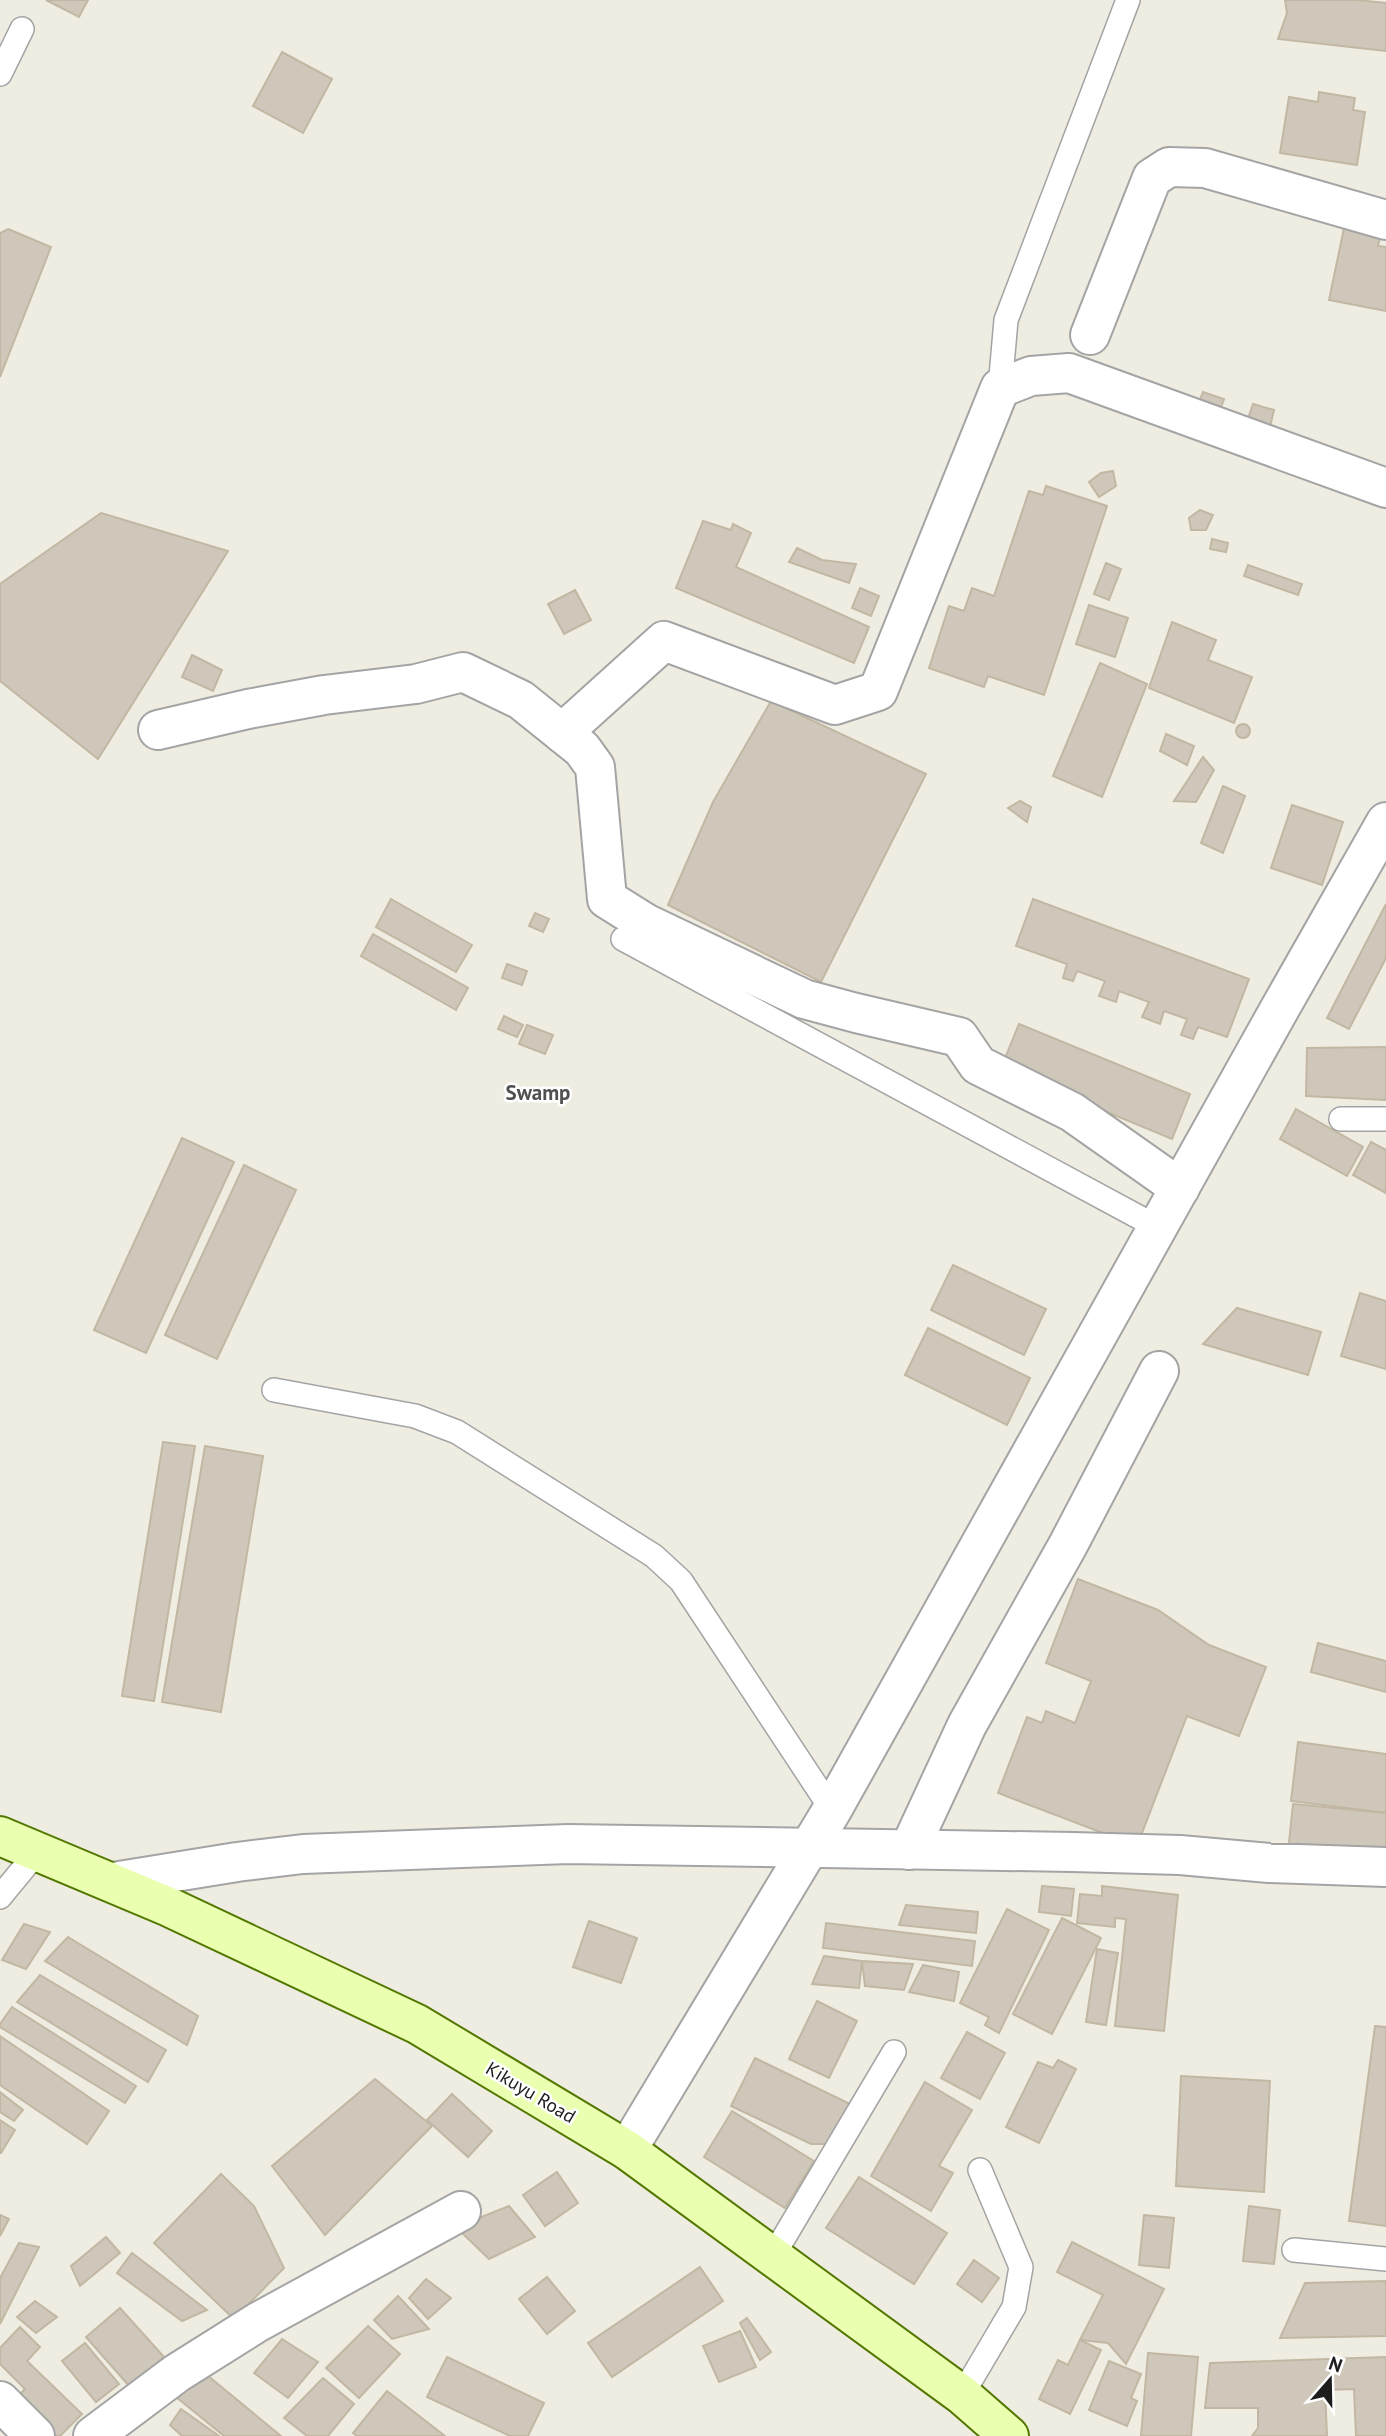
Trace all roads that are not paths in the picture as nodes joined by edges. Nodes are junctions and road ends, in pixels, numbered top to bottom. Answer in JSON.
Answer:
{"nodes":[{"id":1,"x":1128,"y":0,"type":"edge"},
{"id":2,"x":22,"y":29,"type":"dead end"},
{"id":3,"x":0,"y":74,"type":"edge"},
{"id":4,"x":1386,"y":220,"type":"edge"},
{"id":5,"x":1090,"y":335,"type":"dead end"},
{"id":6,"x":1000,"y":388,"type":"junction"},
{"id":7,"x":1386,"y":488,"type":"edge"},
{"id":8,"x":158,"y":730,"type":"dead end"},
{"id":9,"x":562,"y":733,"type":"junction"},
{"id":10,"x":1386,"y":822,"type":"edge"},
{"id":11,"x":623,"y":939,"type":"dead end"},
{"id":12,"x":1341,"y":1119,"type":"dead end"},
{"id":13,"x":1386,"y":1119,"type":"edge"},
{"id":14,"x":1180,"y":1188,"type":"junction"},
{"id":15,"x":1158,"y":1228,"type":"junction"},
{"id":16,"x":1159,"y":1371,"type":"dead end"},
{"id":17,"x":274,"y":1390,"type":"dead end"},
{"id":18,"x":832,"y":1810,"type":"junction"},
{"id":19,"x":0,"y":1836,"type":"edge"},
{"id":20,"x":810,"y":1846,"type":"junction"},
{"id":21,"x":909,"y":1850,"type":"junction"},
{"id":22,"x":38,"y":1851,"type":"junction"},
{"id":23,"x":1386,"y":1867,"type":"edge"},
{"id":24,"x":113,"y":1882,"type":"junction"},
{"id":25,"x":0,"y":1897,"type":"edge"},
{"id":26,"x":894,"y":2052,"type":"dead end"},
{"id":27,"x":627,"y":2150,"type":"junction"},
{"id":28,"x":979,"y":2170,"type":"dead end"},
{"id":29,"x":461,"y":2211,"type":"dead end"},
{"id":30,"x":1294,"y":2250,"type":"dead end"},
{"id":31,"x":773,"y":2256,"type":"junction"},
{"id":32,"x":1386,"y":2259,"type":"edge"},
{"id":33,"x":962,"y":2395,"type":"junction"},
{"id":34,"x":0,"y":2401,"type":"edge"},
{"id":35,"x":34,"y":2436,"type":"edge"},
{"id":36,"x":93,"y":2436,"type":"edge"},
{"id":37,"x":1009,"y":2436,"type":"edge"}],
"edges":[{"from":1,"to":6,"type":"lane"},
{"from":2,"to":3,"type":"lane"},
{"from":4,"to":5,"type":"street"},
{"from":6,"to":7,"type":"street"},
{"from":6,"to":9,"type":"street"},
{"from":8,"to":9,"type":"street"},
{"from":9,"to":14,"type":"street"},
{"from":10,"to":14,"type":"street"},
{"from":11,"to":15,"type":"lane"},
{"from":12,"to":13,"type":"lane"},
{"from":14,"to":15,"type":"street"},
{"from":15,"to":18,"type":"street"},
{"from":16,"to":21,"type":"street"},
{"from":17,"to":18,"type":"lane"},
{"from":18,"to":20,"type":"street"},
{"from":19,"to":22,"type":"main road","name":"Kikuyu Road"},
{"from":20,"to":21,"type":"street"},
{"from":20,"to":24,"type":"street"},
{"from":20,"to":27,"type":"street"},
{"from":21,"to":23,"type":"street"},
{"from":22,"to":24,"type":"main road","name":"Kikuyu Road"},
{"from":22,"to":25,"type":"lane"},
{"from":24,"to":27,"type":"main road","name":"Kikuyu Road"},
{"from":26,"to":31,"type":"lane"},
{"from":27,"to":31,"type":"main road","name":"Kikuyu Road"},
{"from":28,"to":33,"type":"lane"},
{"from":29,"to":36,"type":"street"},
{"from":30,"to":32,"type":"lane"},
{"from":31,"to":33,"type":"main road","name":"Kikuyu Road"},
{"from":33,"to":37,"type":"main road","name":"Kikuyu Road"},
{"from":34,"to":35,"type":"street"}]}
